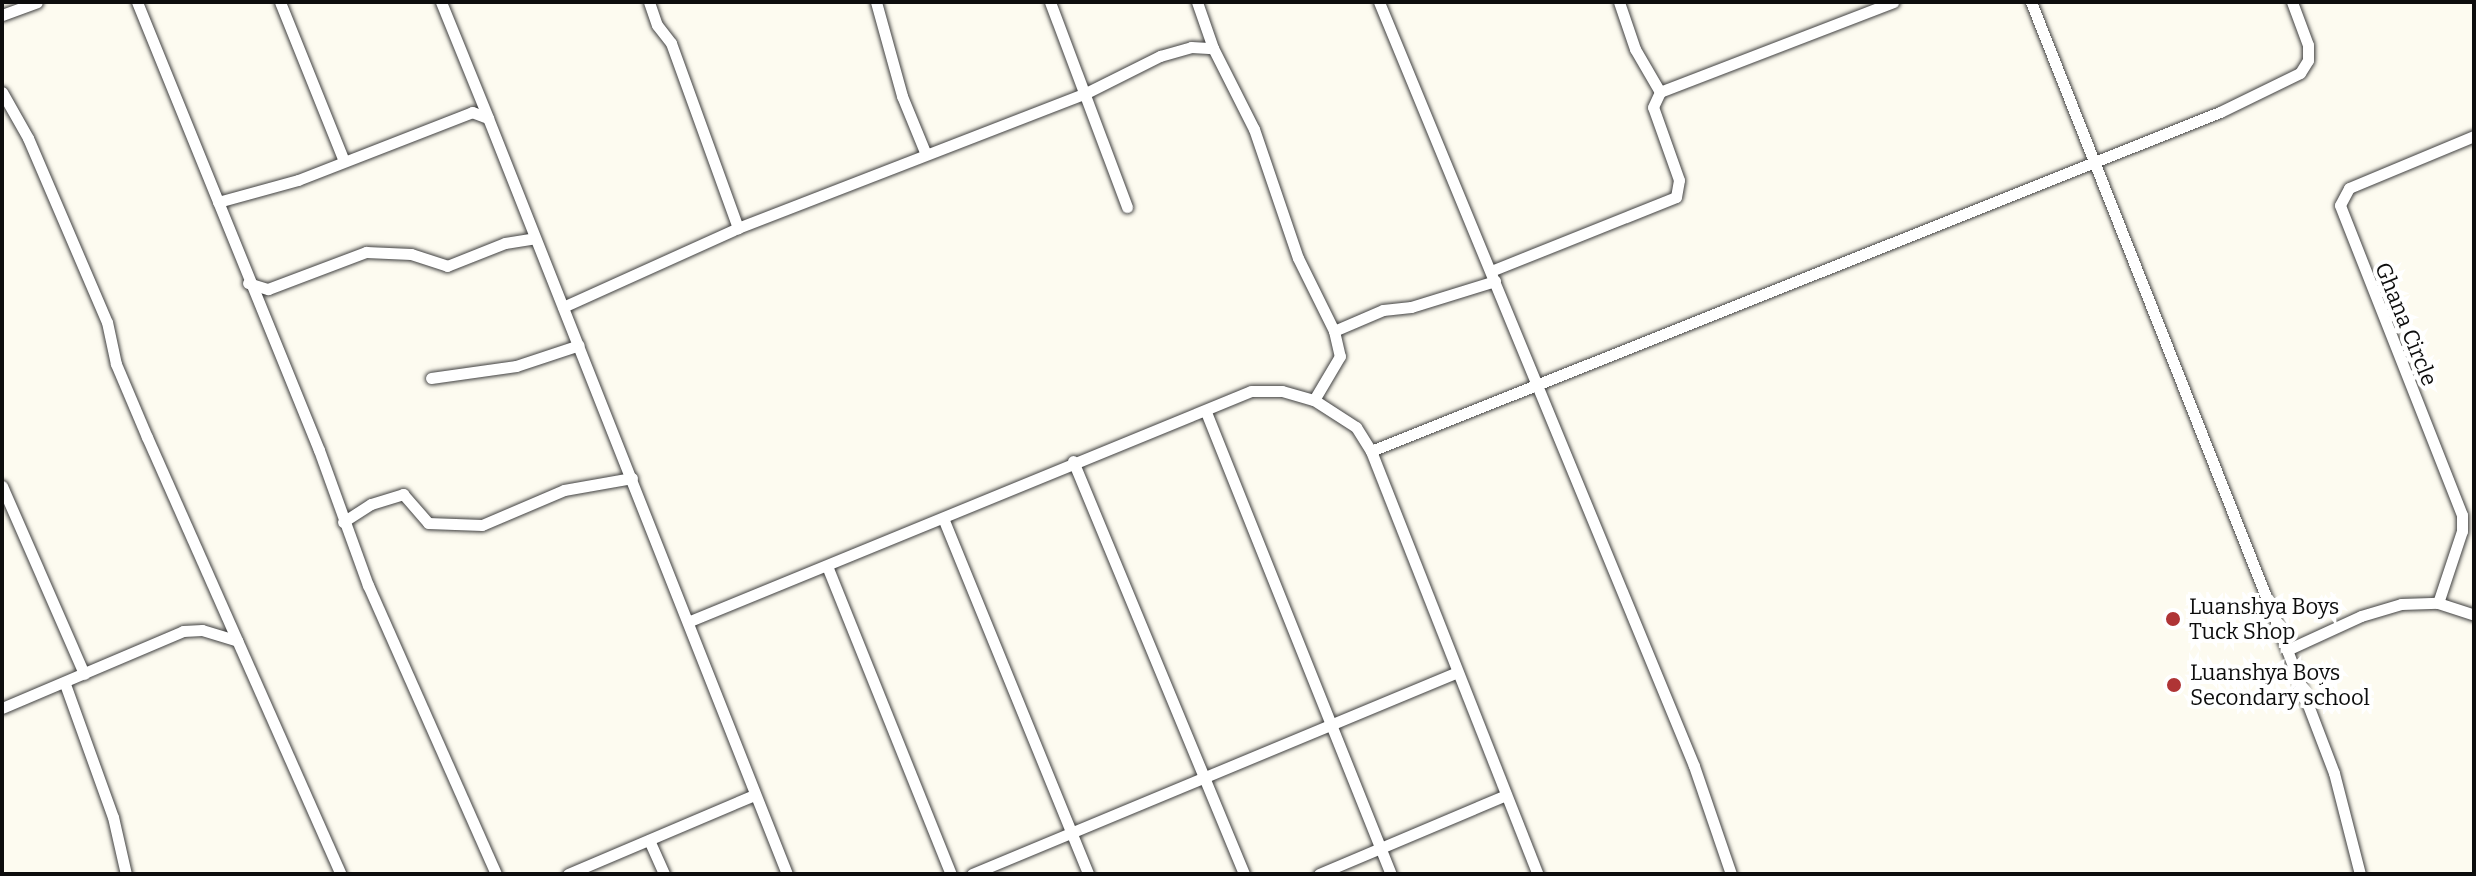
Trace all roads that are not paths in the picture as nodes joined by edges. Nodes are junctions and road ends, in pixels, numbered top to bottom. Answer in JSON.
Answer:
{"nodes":[{"id":1,"x":37,"y":2,"type":"edge"},
{"id":2,"x":137,"y":2,"type":"edge"},
{"id":3,"x":280,"y":2,"type":"edge"},
{"id":4,"x":441,"y":2,"type":"edge"},
{"id":5,"x":649,"y":2,"type":"edge"},
{"id":6,"x":876,"y":2,"type":"edge"},
{"id":7,"x":1050,"y":2,"type":"edge"},
{"id":8,"x":1197,"y":2,"type":"edge"},
{"id":9,"x":1379,"y":2,"type":"edge"},
{"id":10,"x":1619,"y":2,"type":"edge"},
{"id":11,"x":1893,"y":2,"type":"edge"},
{"id":12,"x":2031,"y":2,"type":"edge"},
{"id":13,"x":2292,"y":2,"type":"edge"},
{"id":14,"x":2,"y":15,"type":"edge"},
{"id":15,"x":1213,"y":48,"type":"junction"},
{"id":16,"x":2,"y":92,"type":"edge"},
{"id":17,"x":1660,"y":92,"type":"junction"},
{"id":18,"x":1086,"y":93,"type":"junction"},
{"id":19,"x":488,"y":118,"type":"junction"},
{"id":20,"x":2474,"y":136,"type":"edge"},
{"id":21,"x":925,"y":152,"type":"junction"},
{"id":22,"x":344,"y":161,"type":"junction"},
{"id":23,"x":2092,"y":164,"type":"junction"},
{"id":24,"x":218,"y":202,"type":"junction"},
{"id":25,"x":1127,"y":207,"type":"dead end"},
{"id":26,"x":738,"y":228,"type":"junction"},
{"id":27,"x":535,"y":238,"type":"junction"},
{"id":28,"x":1493,"y":276,"type":"junction"},
{"id":29,"x":247,"y":282,"type":"junction"},
{"id":30,"x":563,"y":307,"type":"junction"},
{"id":31,"x":1334,"y":331,"type":"junction"},
{"id":32,"x":579,"y":345,"type":"junction"},
{"id":33,"x":431,"y":378,"type":"dead end"},
{"id":34,"x":1540,"y":386,"type":"junction"},
{"id":35,"x":1314,"y":400,"type":"junction"},
{"id":36,"x":1206,"y":412,"type":"junction"},
{"id":37,"x":1371,"y":451,"type":"junction"},
{"id":38,"x":1073,"y":461,"type":"junction"},
{"id":39,"x":632,"y":478,"type":"junction"},
{"id":40,"x":2,"y":486,"type":"edge"},
{"id":41,"x":943,"y":518,"type":"junction"},
{"id":42,"x":343,"y":522,"type":"junction"},
{"id":43,"x":827,"y":566,"type":"junction"},
{"id":44,"x":2438,"y":603,"type":"junction"},
{"id":45,"x":2474,"y":615,"type":"edge"},
{"id":46,"x":690,"y":621,"type":"junction"},
{"id":47,"x":237,"y":641,"type":"junction"},
{"id":48,"x":2287,"y":650,"type":"junction"},
{"id":49,"x":1455,"y":673,"type":"junction"},
{"id":50,"x":84,"y":674,"type":"junction"},
{"id":51,"x":65,"y":684,"type":"junction"},
{"id":52,"x":2,"y":708,"type":"edge"},
{"id":53,"x":1334,"y":726,"type":"junction"},
{"id":54,"x":1205,"y":779,"type":"junction"},
{"id":55,"x":754,"y":795,"type":"junction"},
{"id":56,"x":1506,"y":795,"type":"junction"},
{"id":57,"x":1069,"y":834,"type":"junction"},
{"id":58,"x":649,"y":840,"type":"junction"},
{"id":59,"x":1380,"y":846,"type":"junction"},
{"id":60,"x":126,"y":874,"type":"edge"},
{"id":61,"x":341,"y":874,"type":"edge"},
{"id":62,"x":496,"y":874,"type":"edge"},
{"id":63,"x":568,"y":874,"type":"edge"},
{"id":64,"x":664,"y":874,"type":"edge"},
{"id":65,"x":787,"y":874,"type":"edge"},
{"id":66,"x":951,"y":874,"type":"edge"},
{"id":67,"x":972,"y":874,"type":"edge"},
{"id":68,"x":1088,"y":874,"type":"edge"},
{"id":69,"x":1244,"y":874,"type":"edge"},
{"id":70,"x":1319,"y":874,"type":"edge"},
{"id":71,"x":1391,"y":874,"type":"edge"},
{"id":72,"x":1538,"y":874,"type":"edge"},
{"id":73,"x":1731,"y":874,"type":"edge"},
{"id":74,"x":2360,"y":874,"type":"edge"}],
"edges":[{"from":1,"to":14,"type":"street"},
{"from":2,"to":24,"type":"street"},
{"from":3,"to":22,"type":"street"},
{"from":4,"to":19,"type":"street"},
{"from":5,"to":26,"type":"street"},
{"from":6,"to":21,"type":"street"},
{"from":7,"to":18,"type":"street"},
{"from":8,"to":15,"type":"street"},
{"from":9,"to":28,"type":"street"},
{"from":10,"to":17,"type":"street"},
{"from":11,"to":17,"type":"street"},
{"from":12,"to":23,"type":"street"},
{"from":13,"to":23,"type":"street"},
{"from":15,"to":18,"type":"street"},
{"from":15,"to":31,"type":"street"},
{"from":16,"to":47,"type":"street"},
{"from":17,"to":28,"type":"street"},
{"from":18,"to":21,"type":"street"},
{"from":18,"to":25,"type":"street"},
{"from":19,"to":22,"type":"street"},
{"from":19,"to":27,"type":"street"},
{"from":20,"to":44,"type":"street","name":"Ghana Circle"},
{"from":21,"to":26,"type":"street"},
{"from":22,"to":24,"type":"street"},
{"from":23,"to":34,"type":"street"},
{"from":23,"to":48,"type":"street"},
{"from":24,"to":29,"type":"street"},
{"from":26,"to":30,"type":"street"},
{"from":27,"to":29,"type":"street"},
{"from":27,"to":30,"type":"street"},
{"from":28,"to":31,"type":"street"},
{"from":28,"to":34,"type":"street"},
{"from":29,"to":42,"type":"street"},
{"from":30,"to":32,"type":"street"},
{"from":31,"to":35,"type":"street"},
{"from":32,"to":33,"type":"street"},
{"from":32,"to":39,"type":"street"},
{"from":34,"to":37,"type":"street"},
{"from":34,"to":73,"type":"street"},
{"from":35,"to":36,"type":"street"},
{"from":35,"to":37,"type":"street"},
{"from":36,"to":38,"type":"street"},
{"from":36,"to":53,"type":"street"},
{"from":37,"to":49,"type":"street"},
{"from":38,"to":41,"type":"street"},
{"from":38,"to":54,"type":"street"},
{"from":39,"to":42,"type":"street"},
{"from":39,"to":46,"type":"street"},
{"from":40,"to":50,"type":"street"},
{"from":41,"to":43,"type":"street"},
{"from":41,"to":57,"type":"street"},
{"from":42,"to":62,"type":"street"},
{"from":43,"to":46,"type":"street"},
{"from":43,"to":66,"type":"street"},
{"from":44,"to":45,"type":"street"},
{"from":44,"to":48,"type":"street"},
{"from":46,"to":55,"type":"street"},
{"from":47,"to":50,"type":"street"},
{"from":47,"to":61,"type":"street"},
{"from":48,"to":74,"type":"street"},
{"from":49,"to":53,"type":"street"},
{"from":49,"to":56,"type":"street"},
{"from":50,"to":51,"type":"street"},
{"from":51,"to":52,"type":"street"},
{"from":51,"to":60,"type":"street"},
{"from":53,"to":54,"type":"street"},
{"from":53,"to":59,"type":"street"},
{"from":54,"to":57,"type":"street"},
{"from":54,"to":69,"type":"street"},
{"from":55,"to":58,"type":"street"},
{"from":55,"to":65,"type":"street"},
{"from":56,"to":59,"type":"street"},
{"from":56,"to":72,"type":"street"},
{"from":57,"to":67,"type":"street"},
{"from":57,"to":68,"type":"street"},
{"from":58,"to":63,"type":"street"},
{"from":58,"to":64,"type":"street"},
{"from":59,"to":70,"type":"street"},
{"from":59,"to":71,"type":"street"}]}
